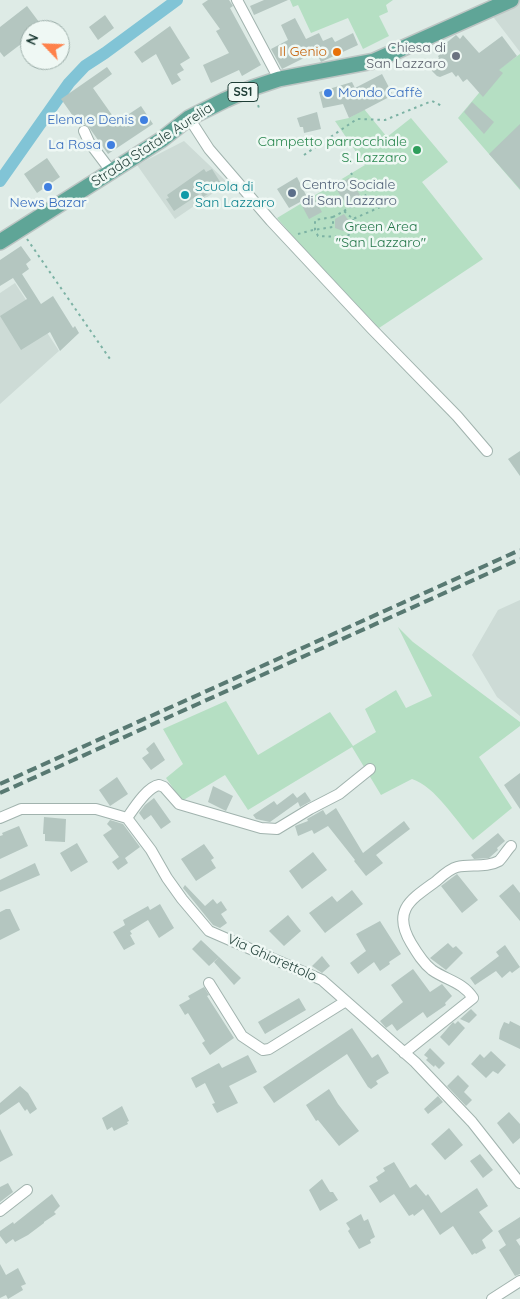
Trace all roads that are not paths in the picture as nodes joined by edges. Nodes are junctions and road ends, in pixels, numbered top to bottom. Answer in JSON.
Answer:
{"nodes":[{"id":1,"x":238,"y":0,"type":"edge"},
{"id":2,"x":511,"y":0,"type":"edge"},
{"id":3,"x":279,"y":79,"type":"junction"},
{"id":4,"x":190,"y":118,"type":"junction"},
{"id":5,"x":84,"y":131,"type":"dead end"},
{"id":6,"x":111,"y":172,"type":"junction"},
{"id":7,"x":0,"y":242,"type":"edge"},
{"id":8,"x":487,"y":451,"type":"dead end"},
{"id":9,"x":370,"y":769,"type":"dead end"},
{"id":10,"x":0,"y":818,"type":"edge"},
{"id":11,"x":127,"y":818,"type":"junction"},
{"id":12,"x":511,"y":846,"type":"dead end"},
{"id":13,"x":209,"y":983,"type":"dead end"},
{"id":14,"x":346,"y":1002,"type":"junction"},
{"id":15,"x":404,"y":1053,"type":"junction"},
{"id":16,"x":520,"y":1183,"type":"edge"},
{"id":17,"x":26,"y":1190,"type":"dead end"},
{"id":18,"x":0,"y":1211,"type":"edge"},
{"id":19,"x":520,"y":1281,"type":"edge"},
{"id":20,"x":492,"y":1299,"type":"edge"}],
"edges":[{"from":1,"to":3,"type":"street"},
{"from":2,"to":3,"type":"main road","name":"Strada Statale Aurelia","number":"SS1"},
{"from":3,"to":4,"type":"main road","name":"Strada Statale Aurelia","number":"SS1"},
{"from":4,"to":6,"type":"main road","name":"Strada Statale Aurelia","number":"SS1"},
{"from":4,"to":8,"type":"street"},
{"from":5,"to":6,"type":"street"},
{"from":6,"to":7,"type":"main road","name":"Strada Statale Aurelia","number":"SS1"},
{"from":9,"to":11,"type":"street"},
{"from":10,"to":11,"type":"street"},
{"from":11,"to":14,"type":"street","name":"Via Ghiarettolo"},
{"from":12,"to":15,"type":"street"},
{"from":13,"to":14,"type":"street"},
{"from":14,"to":15,"type":"street","name":"Via Ghiarettolo"},
{"from":15,"to":16,"type":"street","name":"Via Ghiarettolo"},
{"from":17,"to":18,"type":"street"},
{"from":19,"to":20,"type":"street"}]}
